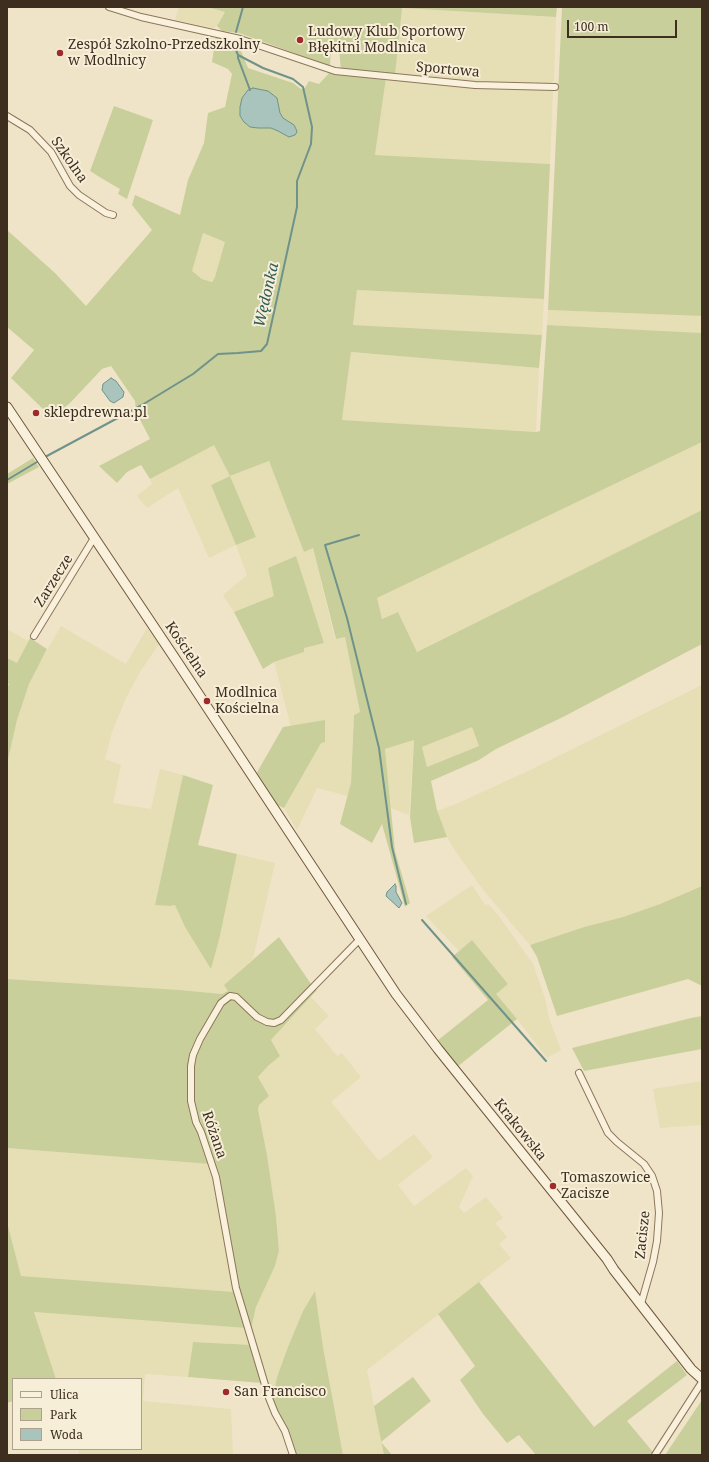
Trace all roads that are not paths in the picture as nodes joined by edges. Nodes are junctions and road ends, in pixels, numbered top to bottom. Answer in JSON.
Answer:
{"nodes":[{"id":1,"x":109,"y":7,"type":"edge"},
{"id":2,"x":555,"y":87,"type":"dead end"},
{"id":3,"x":7,"y":116,"type":"edge"},
{"id":4,"x":113,"y":215,"type":"dead end"},
{"id":5,"x":7,"y":408,"type":"edge"},
{"id":6,"x":94,"y":538,"type":"junction"},
{"id":7,"x":34,"y":636,"type":"dead end"},
{"id":8,"x":340,"y":910,"type":"joint"},
{"id":9,"x":360,"y":939,"type":"junction"},
{"id":10,"x":579,"y":1073,"type":"dead end"},
{"id":11,"x":641,"y":1304,"type":"junction"},
{"id":12,"x":702,"y":1379,"type":"edge"},
{"id":13,"x":702,"y":1382,"type":"edge"},
{"id":14,"x":293,"y":1455,"type":"edge"},
{"id":15,"x":654,"y":1455,"type":"edge"}],
"edges":[{"from":1,"to":2,"type":"street","name":"Sportowa"},
{"from":3,"to":4,"type":"street","name":"Szkolna"},
{"from":5,"to":6,"type":"street","name":"Kościelna"},
{"from":6,"to":7,"type":"street","name":"Zarzecze"},
{"from":6,"to":8,"type":"street","name":"Kościelna"},
{"from":8,"to":9,"type":"street","name":"Krakowska"},
{"from":9,"to":11,"type":"street","name":"Krakowska"},
{"from":9,"to":14,"type":"street","name":"Różana"},
{"from":10,"to":11,"type":"street","name":"Zacisze"},
{"from":11,"to":12,"type":"street","name":"Krakowska"},
{"from":13,"to":15,"type":"street"}]}
